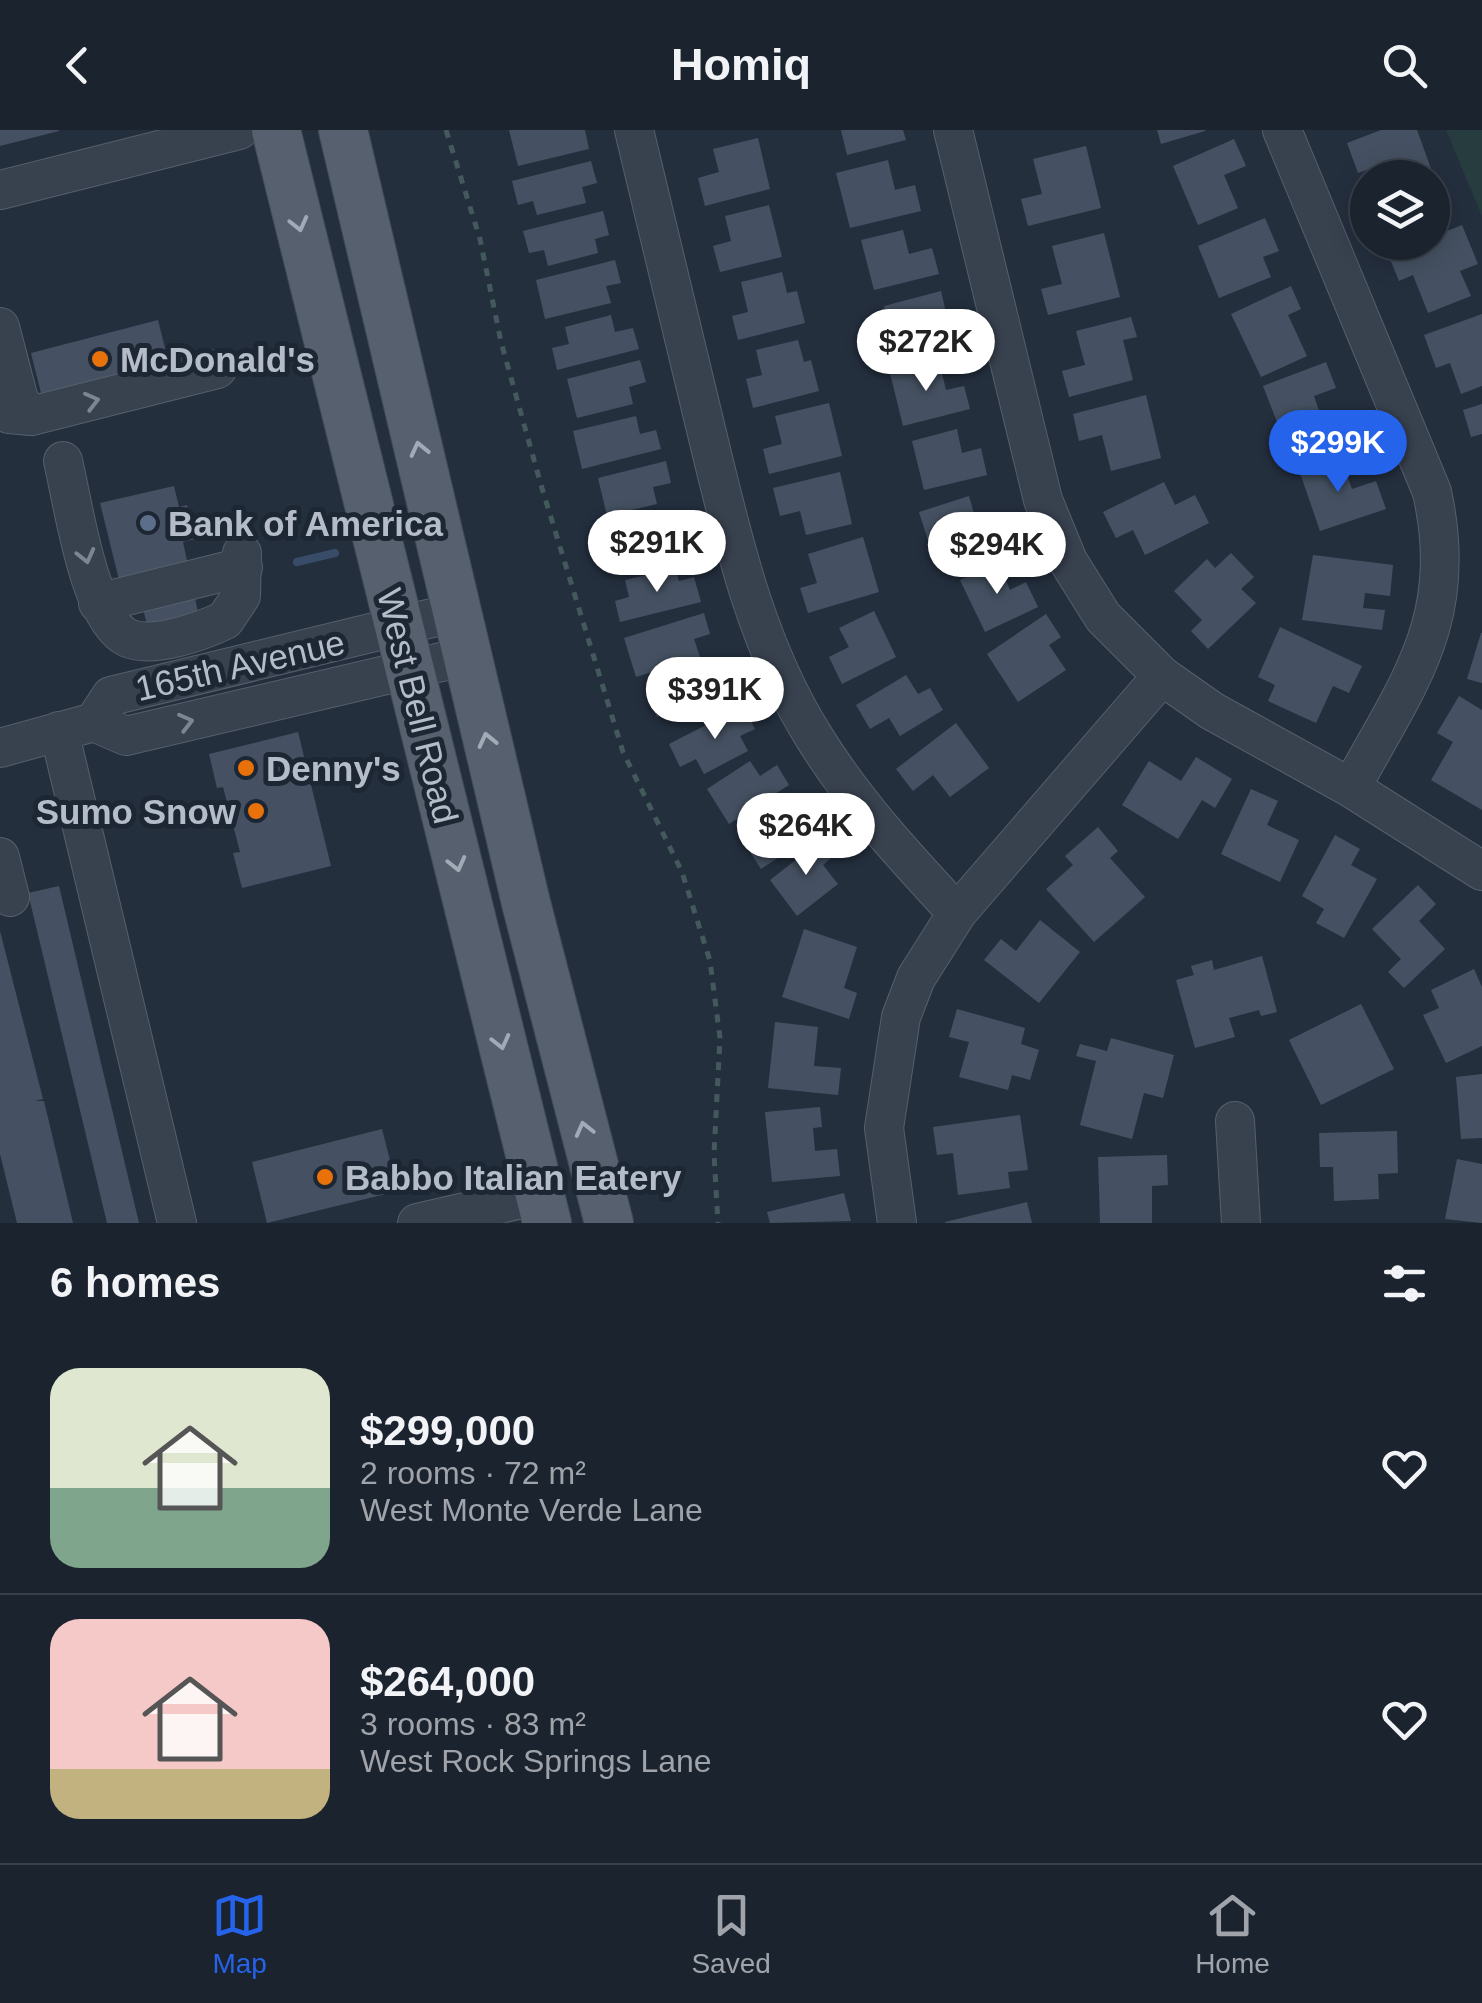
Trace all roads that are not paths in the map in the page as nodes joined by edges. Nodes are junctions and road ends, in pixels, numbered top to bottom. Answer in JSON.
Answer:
{"nodes":[{"id":1,"x":240,"y":130,"type":"edge"},
{"id":2,"x":276,"y":130,"type":"edge"},
{"id":3,"x":344,"y":130,"type":"edge"},
{"id":4,"x":634,"y":130,"type":"edge"},
{"id":5,"x":953,"y":130,"type":"edge"},
{"id":6,"x":1282,"y":130,"type":"edge"},
{"id":7,"x":0,"y":190,"type":"edge"},
{"id":8,"x":0,"y":326,"type":"edge"},
{"id":9,"x":217,"y":369,"type":"dead end"},
{"id":10,"x":16,"y":411,"type":"edge"},
{"id":11,"x":63,"y":461,"type":"dead end"},
{"id":12,"x":242,"y":574,"type":"dead end"},
{"id":13,"x":462,"y":634,"type":"junction"},
{"id":14,"x":404,"y":647,"type":"junction"},
{"id":15,"x":1162,"y":676,"type":"junction"},
{"id":16,"x":76,"y":726,"type":"junction"},
{"id":17,"x":0,"y":748,"type":"edge"},
{"id":18,"x":1350,"y":788,"type":"junction"},
{"id":19,"x":1482,"y":871,"type":"edge"},
{"id":20,"x":957,"y":913,"type":"junction"},
{"id":21,"x":1235,"y":1121,"type":"dead end"},
{"id":22,"x":543,"y":1209,"type":"edge"},
{"id":23,"x":177,"y":1223,"type":"edge"},
{"id":24,"x":417,"y":1223,"type":"edge"},
{"id":25,"x":609,"y":1223,"type":"edge"},
{"id":26,"x":897,"y":1223,"type":"edge"},
{"id":27,"x":1240,"y":1223,"type":"edge"}],
"edges":[{"from":1,"to":7,"type":"street"},
{"from":2,"to":14,"type":"main road","name":"West Bell Road","one_way":true},
{"from":13,"to":3,"type":"main road","name":"West Bell Road","one_way":true},
{"from":4,"to":20,"type":"street"},
{"from":5,"to":15,"type":"street"},
{"from":6,"to":18,"type":"street"},
{"from":8,"to":10,"type":"street"},
{"from":10,"to":9,"type":"street","one_way":true},
{"from":11,"to":12,"type":"street","one_way":true},
{"from":13,"to":14,"type":"street","name":"165th Avenue"},
{"from":25,"to":13,"type":"main road","name":"West Bell Road","one_way":true},
{"from":14,"to":16,"type":"street","name":"165th Avenue"},
{"from":14,"to":22,"type":"main road","name":"West Bell Road","one_way":true},
{"from":15,"to":18,"type":"street"},
{"from":15,"to":20,"type":"street"},
{"from":16,"to":17,"type":"street","name":"165th Avenue"},
{"from":16,"to":23,"type":"street"},
{"from":18,"to":19,"type":"street"},
{"from":20,"to":26,"type":"street"},
{"from":21,"to":27,"type":"street"},
{"from":22,"to":24,"type":"street"}]}
